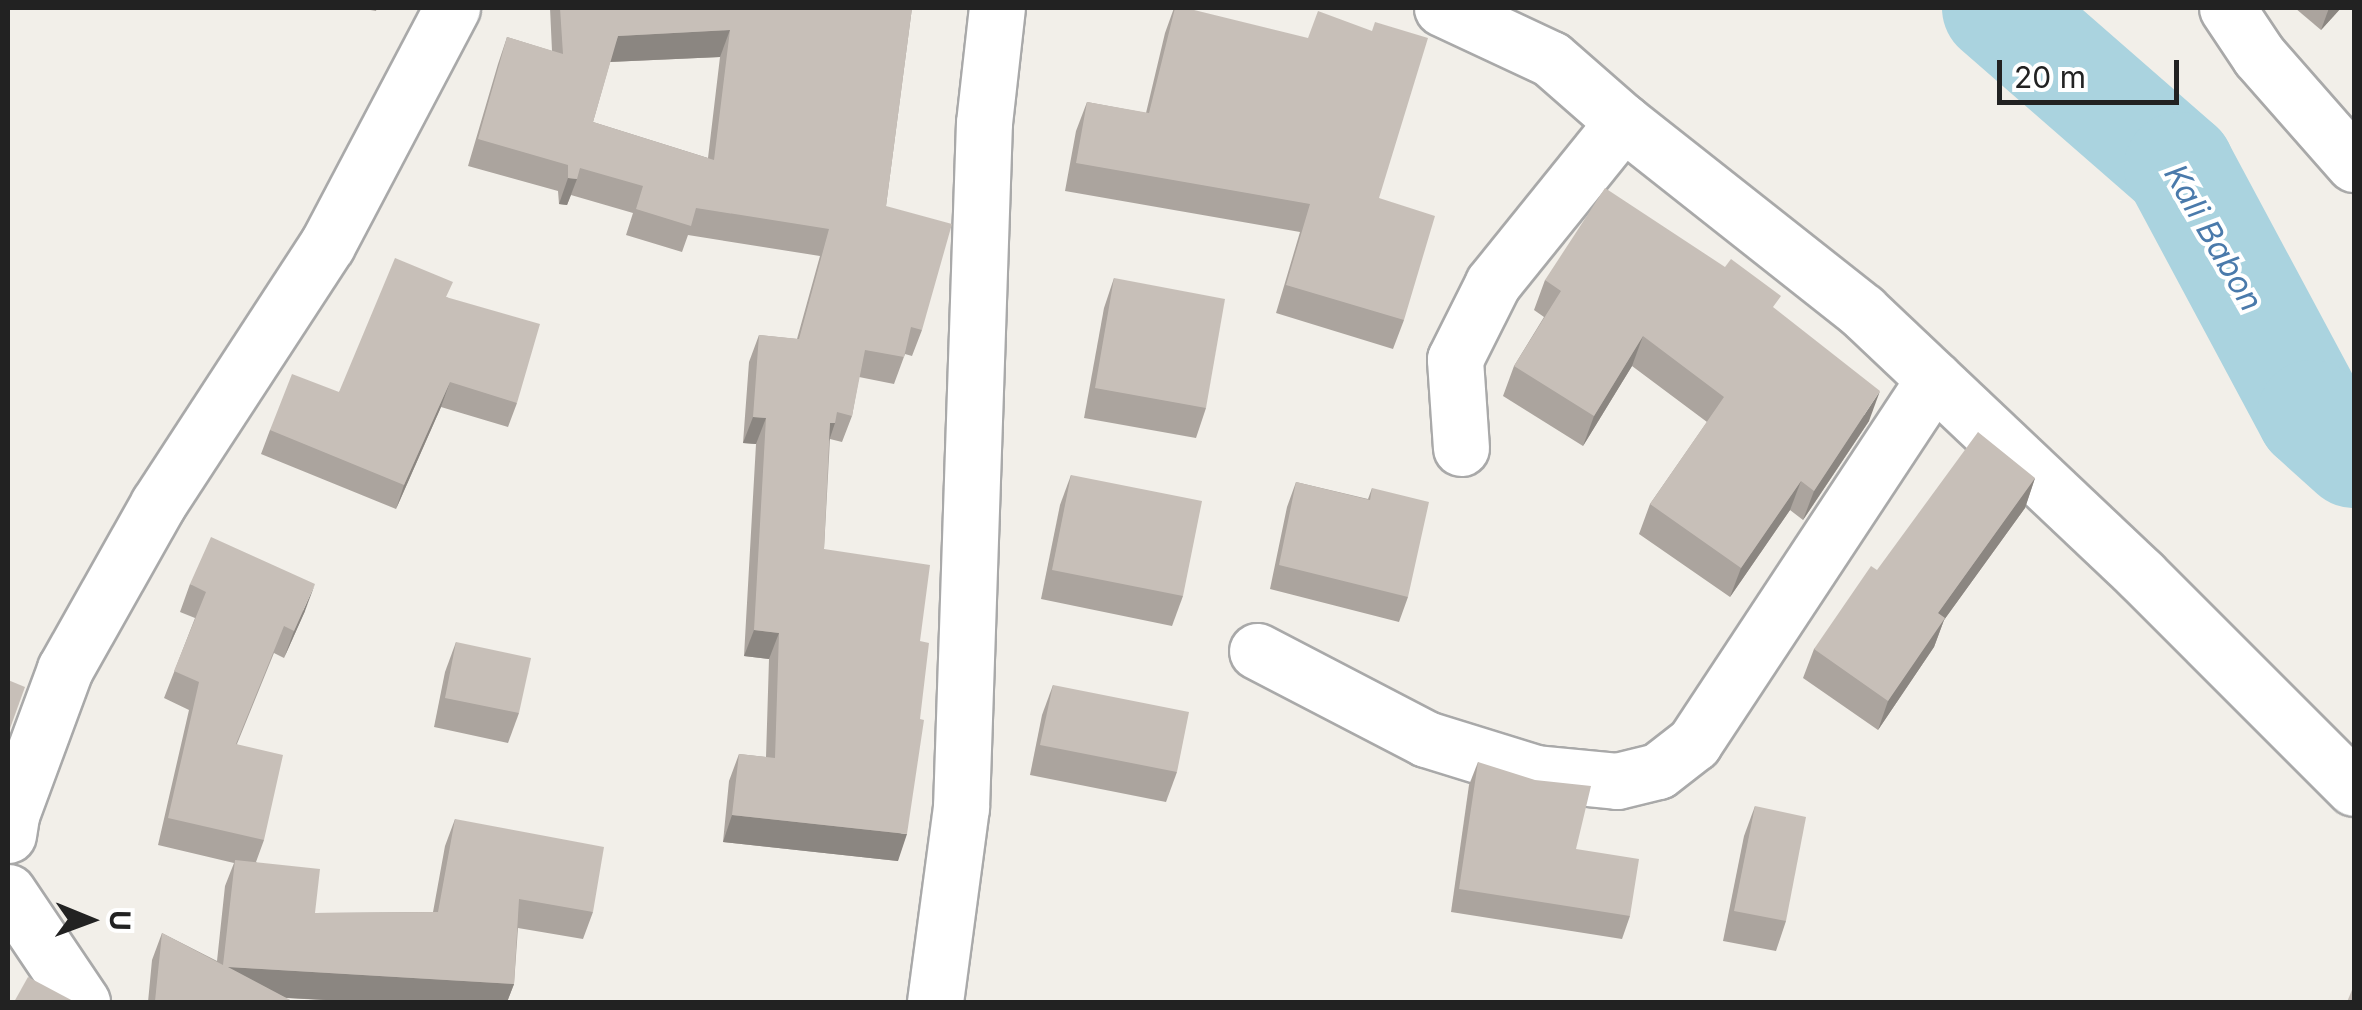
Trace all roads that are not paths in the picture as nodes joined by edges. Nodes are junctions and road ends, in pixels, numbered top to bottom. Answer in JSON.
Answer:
{"nodes":[{"id":1,"x":452,"y":8,"type":"edge"},
{"id":2,"x":997,"y":8,"type":"edge"},
{"id":3,"x":1442,"y":8,"type":"edge"},
{"id":4,"x":2227,"y":8,"type":"edge"},
{"id":5,"x":1623,"y":122,"type":"junction"},
{"id":6,"x":2354,"y":164,"type":"edge"},
{"id":7,"x":1934,"y":379,"type":"junction"},
{"id":8,"x":1460,"y":448,"type":"dead end"},
{"id":9,"x":1256,"y":651,"type":"dead end"},
{"id":10,"x":2354,"y":788,"type":"edge"},
{"id":11,"x":8,"y":835,"type":"edge"},
{"id":12,"x":8,"y":894,"type":"edge"},
{"id":13,"x":82,"y":1002,"type":"edge"},
{"id":14,"x":936,"y":1002,"type":"edge"}],
"edges":[{"from":1,"to":11,"type":"street"},
{"from":2,"to":14,"type":"street"},
{"from":3,"to":5,"type":"street"},
{"from":4,"to":6,"type":"street"},
{"from":5,"to":7,"type":"street"},
{"from":5,"to":8,"type":"street"},
{"from":7,"to":9,"type":"street"},
{"from":7,"to":10,"type":"street"},
{"from":12,"to":13,"type":"street"}]}
